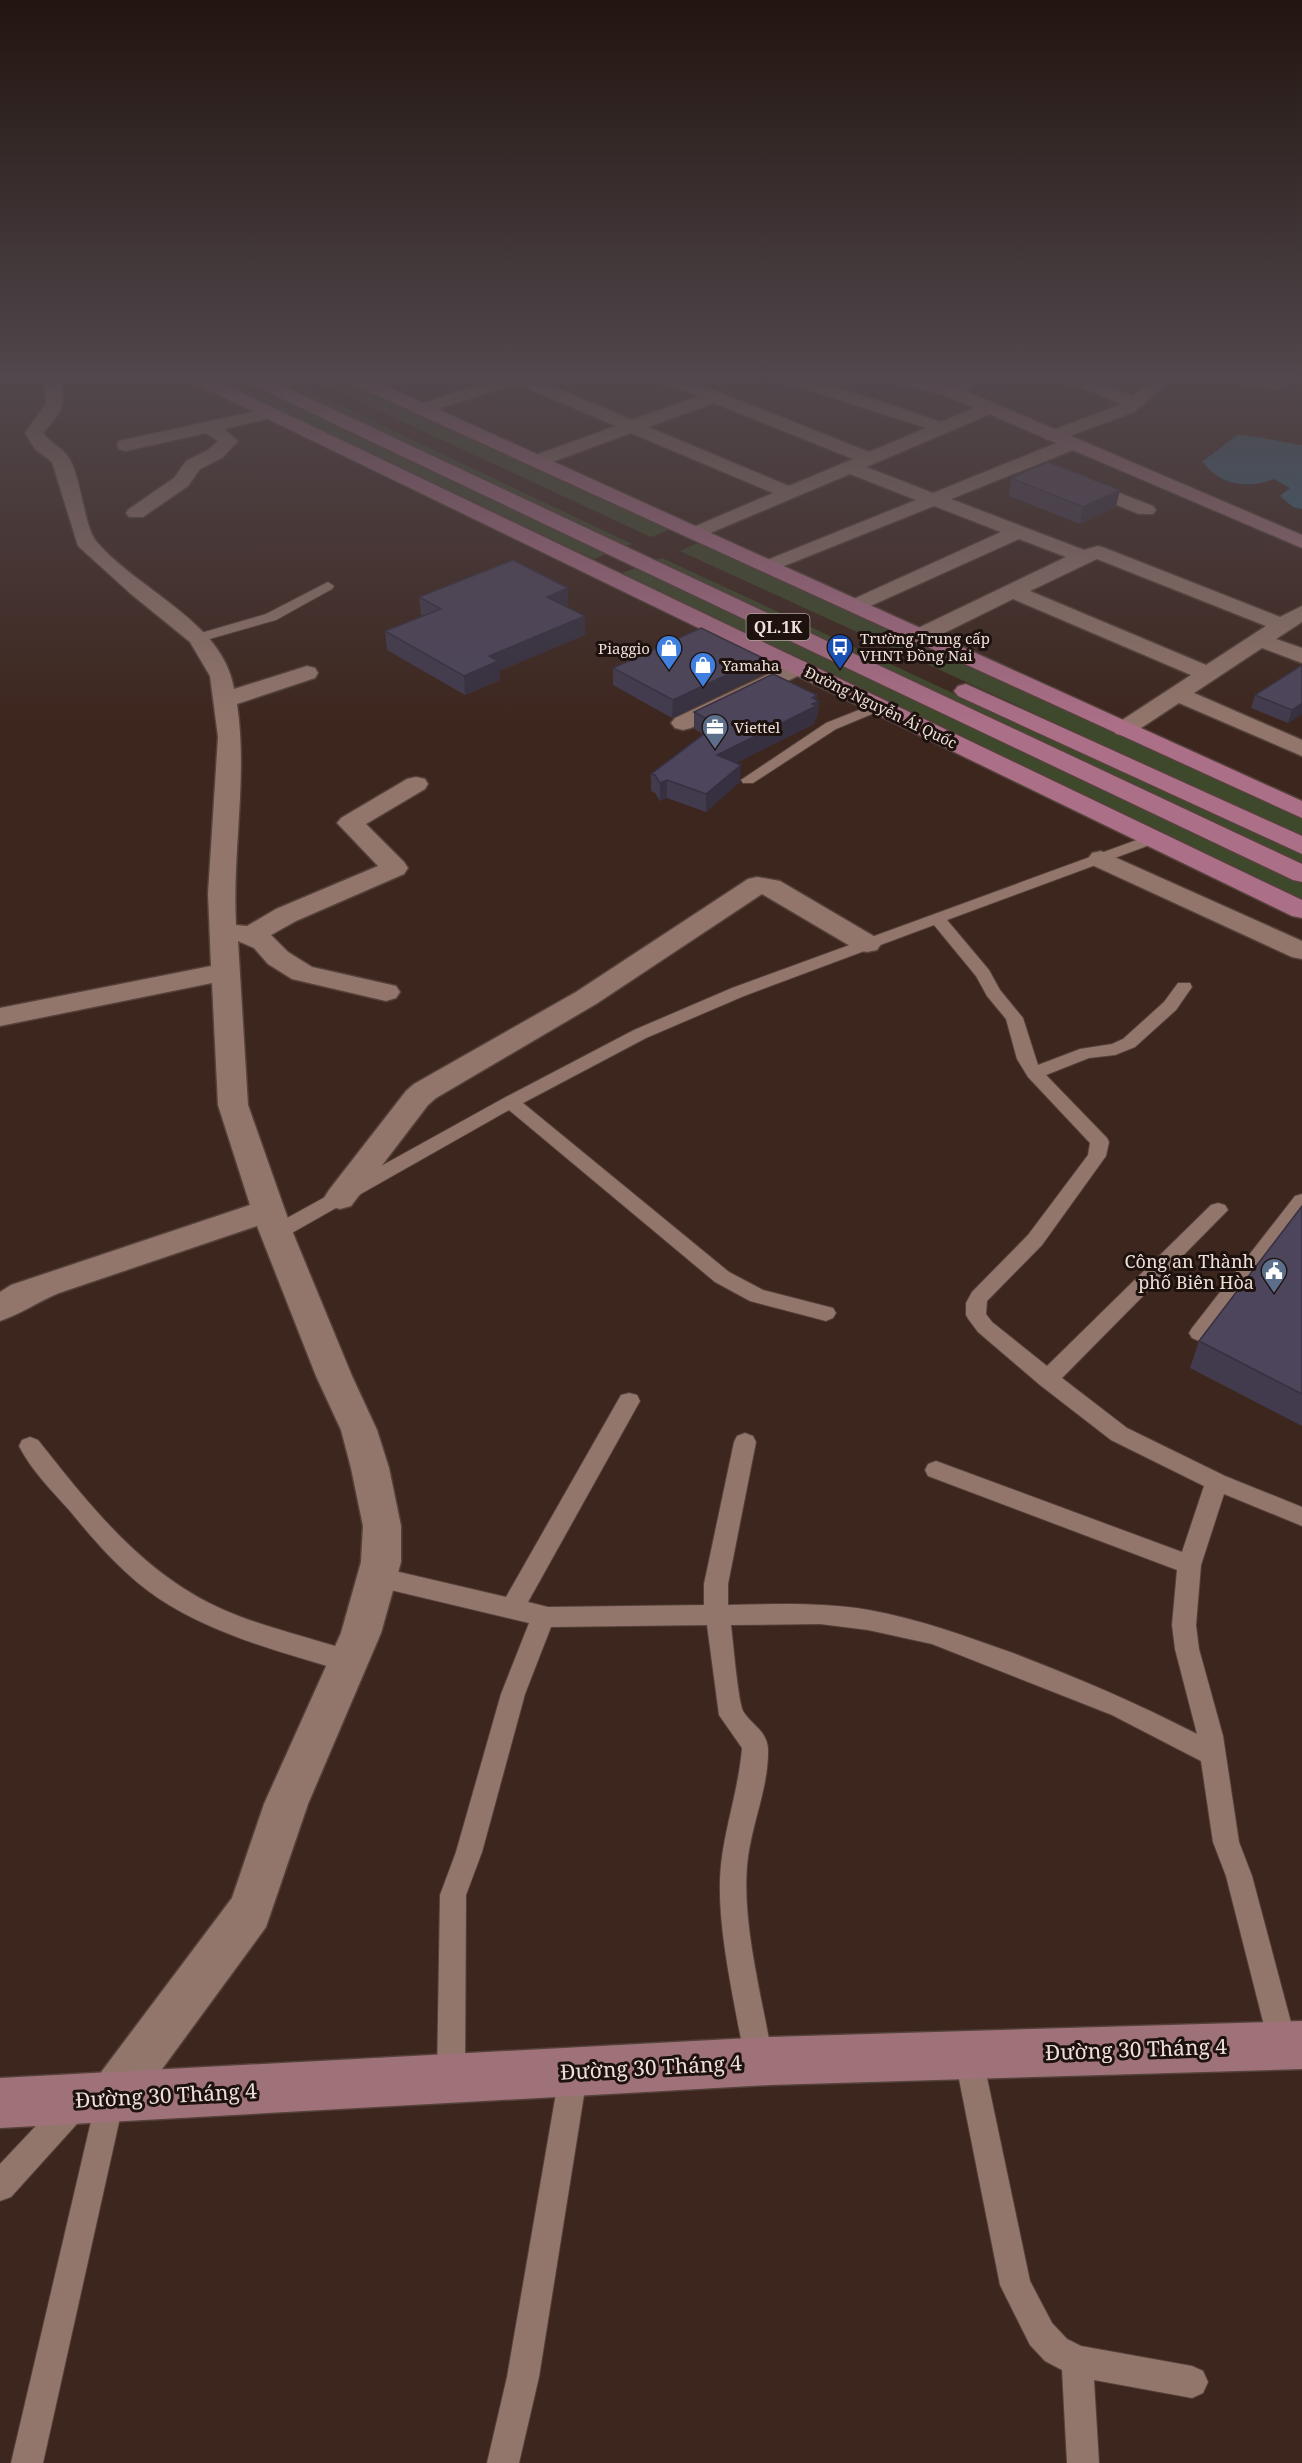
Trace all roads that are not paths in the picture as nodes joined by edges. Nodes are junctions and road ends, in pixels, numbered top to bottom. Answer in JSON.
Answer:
{"nodes":[{"id":1,"x":71,"y":494,"type":"edge"},
{"id":2,"x":164,"y":494,"type":"edge"},
{"id":3,"x":440,"y":494,"type":"edge"},
{"id":4,"x":496,"y":494,"type":"edge"},
{"id":5,"x":549,"y":494,"type":"edge"},
{"id":6,"x":610,"y":494,"type":"edge"},
{"id":7,"x":787,"y":494,"type":"edge"},
{"id":8,"x":920,"y":494,"type":"edge"},
{"id":9,"x":945,"y":494,"type":"edge"},
{"id":10,"x":1105,"y":494,"type":"edge"},
{"id":11,"x":1189,"y":494,"type":"edge"},
{"id":12,"x":933,"y":499,"type":"junction"},
{"id":13,"x":1146,"y":510,"type":"dead end"},
{"id":14,"x":136,"y":513,"type":"dead end"},
{"id":15,"x":1018,"y":532,"type":"junction"},
{"id":16,"x":696,"y":533,"type":"junction"},
{"id":17,"x":1302,"y":542,"type":"edge"},
{"id":18,"x":662,"y":546,"type":"junction"},
{"id":19,"x":1083,"y":557,"type":"junction"},
{"id":20,"x":631,"y":558,"type":"junction"},
{"id":21,"x":769,"y":566,"type":"junction"},
{"id":22,"x":600,"y":570,"type":"junction"},
{"id":23,"x":328,"y":586,"type":"dead end"},
{"id":24,"x":1014,"y":591,"type":"junction"},
{"id":25,"x":762,"y":596,"type":"dead end"},
{"id":26,"x":857,"y":606,"type":"junction"},
{"id":27,"x":1302,"y":612,"type":"edge"},
{"id":28,"x":1282,"y":625,"type":"junction"},
{"id":29,"x":920,"y":636,"type":"junction"},
{"id":30,"x":199,"y":638,"type":"junction"},
{"id":31,"x":1260,"y":640,"type":"junction"},
{"id":32,"x":1302,"y":656,"type":"edge"},
{"id":33,"x":798,"y":667,"type":"junction"},
{"id":34,"x":307,"y":672,"type":"dead end"},
{"id":35,"x":1208,"y":674,"type":"junction"},
{"id":36,"x":944,"y":681,"type":"dead end"},
{"id":37,"x":1177,"y":694,"type":"junction"},
{"id":38,"x":225,"y":700,"type":"junction"},
{"id":39,"x":879,"y":706,"type":"junction"},
{"id":40,"x":683,"y":723,"type":"dead end"},
{"id":41,"x":1124,"y":729,"type":"junction"},
{"id":42,"x":1302,"y":749,"type":"edge"},
{"id":43,"x":747,"y":780,"type":"dead end"},
{"id":44,"x":416,"y":784,"type":"dead end"},
{"id":45,"x":1302,"y":810,"type":"edge"},
{"id":46,"x":1153,"y":839,"type":"junction"},
{"id":47,"x":1302,"y":846,"type":"edge"},
{"id":48,"x":1101,"y":860,"type":"junction"},
{"id":49,"x":1302,"y":873,"type":"edge"},
{"id":50,"x":1302,"y":910,"type":"edge"},
{"id":51,"x":937,"y":918,"type":"junction"},
{"id":52,"x":237,"y":933,"type":"junction"},
{"id":53,"x":867,"y":944,"type":"junction"},
{"id":54,"x":1302,"y":951,"type":"edge"},
{"id":55,"x":225,"y":972,"type":"junction"},
{"id":56,"x":1184,"y":987,"type":"dead end"},
{"id":57,"x":386,"y":992,"type":"dead end"},
{"id":58,"x":0,"y":1017,"type":"edge"},
{"id":59,"x":1034,"y":1073,"type":"junction"},
{"id":60,"x":510,"y":1102,"type":"junction"},
{"id":61,"x":340,"y":1198,"type":"junction"},
{"id":62,"x":1302,"y":1201,"type":"edge"},
{"id":63,"x":1218,"y":1210,"type":"dead end"},
{"id":64,"x":272,"y":1222,"type":"junction"},
{"id":65,"x":0,"y":1308,"type":"edge"},
{"id":66,"x":826,"y":1313,"type":"dead end"},
{"id":67,"x":1199,"y":1333,"type":"dead end"},
{"id":68,"x":1047,"y":1378,"type":"junction"},
{"id":69,"x":629,"y":1401,"type":"dead end"},
{"id":70,"x":745,"y":1442,"type":"dead end"},
{"id":71,"x":30,"y":1446,"type":"dead end"},
{"id":72,"x":936,"y":1470,"type":"dead end"},
{"id":73,"x":1217,"y":1482,"type":"junction"},
{"id":74,"x":1302,"y":1517,"type":"edge"},
{"id":75,"x":1190,"y":1565,"type":"junction"},
{"id":76,"x":378,"y":1577,"type":"junction"},
{"id":77,"x":512,"y":1609,"type":"junction"},
{"id":78,"x":544,"y":1616,"type":"junction"},
{"id":79,"x":717,"y":1616,"type":"junction"},
{"id":80,"x":350,"y":1662,"type":"junction"},
{"id":81,"x":1212,"y":1754,"type":"junction"},
{"id":82,"x":1292,"y":2045,"type":"edge"},
{"id":83,"x":968,"y":2054,"type":"junction"},
{"id":84,"x":759,"y":2061,"type":"junction"},
{"id":85,"x":574,"y":2070,"type":"junction"},
{"id":86,"x":451,"y":2077,"type":"junction"},
{"id":87,"x":94,"y":2100,"type":"junction"},
{"id":88,"x":0,"y":2103,"type":"edge"},
{"id":89,"x":0,"y":2186,"type":"edge"},
{"id":90,"x":1077,"y":2361,"type":"junction"},
{"id":91,"x":1192,"y":2382,"type":"dead end"},
{"id":92,"x":27,"y":2463,"type":"edge"},
{"id":93,"x":503,"y":2463,"type":"edge"},
{"id":94,"x":1083,"y":2463,"type":"edge"}],
"edges":[{"from":1,"to":30,"type":"street"},
{"from":2,"to":14,"type":"street"},
{"from":3,"to":22,"type":"main road","name":"Đường Nguyễn Ái Quốc","number":"QL.1K"},
{"from":4,"to":20,"type":"main road","name":"Đường Nguyễn Ái Quốc","number":"QL.1K"},
{"from":5,"to":18,"type":"main road","number":"QL.1K"},
{"from":6,"to":16,"type":"main road","number":"QL.1K"},
{"from":7,"to":16,"type":"street"},
{"from":8,"to":12,"type":"street"},
{"from":9,"to":12,"type":"street"},
{"from":10,"to":13,"type":"street"},
{"from":11,"to":17,"type":"street"},
{"from":12,"to":15,"type":"street"},
{"from":12,"to":21,"type":"street"},
{"from":15,"to":19,"type":"street"},
{"from":15,"to":26,"type":"street"},
{"from":16,"to":18,"type":"main road"},
{"from":16,"to":21,"type":"main road","number":"QL.1K"},
{"from":18,"to":20,"type":"main road"},
{"from":18,"to":25,"type":"main road","number":"QL.1K"},
{"from":19,"to":24,"type":"street"},
{"from":19,"to":28,"type":"street"},
{"from":20,"to":22,"type":"main road"},
{"from":20,"to":49,"type":"main road","name":"Đường Nguyễn Ái Quốc","number":"QL.1K"},
{"from":21,"to":26,"type":"main road","number":"QL.1K"},
{"from":22,"to":33,"type":"main road","name":"Đường Nguyễn Ái Quốc","number":"QL.1K"},
{"from":23,"to":30,"type":"lane"},
{"from":24,"to":29,"type":"street"},
{"from":24,"to":35,"type":"street"},
{"from":26,"to":29,"type":"main road","number":"QL.1K"},
{"from":27,"to":28,"type":"street"},
{"from":28,"to":31,"type":"street"},
{"from":29,"to":41,"type":"main road","number":"QL.1K"},
{"from":30,"to":38,"type":"street"},
{"from":31,"to":32,"type":"street"},
{"from":31,"to":35,"type":"street"},
{"from":33,"to":39,"type":"main road","name":"Đường Nguyễn Ái Quốc","number":"QL.1K"},
{"from":33,"to":40,"type":"street"},
{"from":34,"to":38,"type":"street"},
{"from":35,"to":37,"type":"street"},
{"from":36,"to":47,"type":"main road"},
{"from":37,"to":41,"type":"street"},
{"from":37,"to":42,"type":"street"},
{"from":38,"to":52,"type":"street"},
{"from":39,"to":43,"type":"lane"},
{"from":39,"to":46,"type":"main road","name":"Đường Nguyễn Ái Quốc","number":"QL.1K"},
{"from":41,"to":45,"type":"main road","number":"QL.1K"},
{"from":44,"to":52,"type":"street"},
{"from":46,"to":48,"type":"lane"},
{"from":46,"to":50,"type":"main road","name":"Đường Nguyễn Ái Quốc","number":"QL.1K"},
{"from":48,"to":51,"type":"lane"},
{"from":48,"to":54,"type":"street"},
{"from":51,"to":53,"type":"lane"},
{"from":51,"to":59,"type":"lane"},
{"from":52,"to":55,"type":"street"},
{"from":52,"to":57,"type":"street"},
{"from":53,"to":60,"type":"lane"},
{"from":53,"to":61,"type":"street"},
{"from":55,"to":58,"type":"street"},
{"from":55,"to":64,"type":"street"},
{"from":56,"to":59,"type":"lane"},
{"from":59,"to":68,"type":"lane"},
{"from":60,"to":61,"type":"lane"},
{"from":60,"to":66,"type":"lane"},
{"from":61,"to":64,"type":"lane"},
{"from":62,"to":67,"type":"lane"},
{"from":63,"to":68,"type":"lane"},
{"from":64,"to":65,"type":"street"},
{"from":64,"to":76,"type":"street"},
{"from":68,"to":73,"type":"lane"},
{"from":69,"to":77,"type":"lane"},
{"from":70,"to":79,"type":"lane"},
{"from":71,"to":80,"type":"lane"},
{"from":72,"to":75,"type":"lane"},
{"from":73,"to":74,"type":"lane"},
{"from":73,"to":75,"type":"lane"},
{"from":75,"to":81,"type":"lane"},
{"from":76,"to":77,"type":"lane"},
{"from":76,"to":80,"type":"street"},
{"from":77,"to":78,"type":"lane"},
{"from":78,"to":79,"type":"lane"},
{"from":78,"to":86,"type":"lane"},
{"from":79,"to":81,"type":"lane"},
{"from":79,"to":84,"type":"lane"},
{"from":80,"to":87,"type":"street"},
{"from":81,"to":82,"type":"lane"},
{"from":82,"to":83,"type":"street","name":"Đường 30 Tháng 4"},
{"from":83,"to":84,"type":"street","name":"Đường 30 Tháng 4"},
{"from":83,"to":90,"type":"lane"},
{"from":84,"to":85,"type":"street","name":"Đường 30 Tháng 4"},
{"from":85,"to":86,"type":"street","name":"Đường 30 Tháng 4"},
{"from":85,"to":93,"type":"lane"},
{"from":86,"to":87,"type":"street","name":"Đường 30 Tháng 4"},
{"from":87,"to":88,"type":"street","name":"Đường 30 Tháng 4"},
{"from":87,"to":89,"type":"lane"},
{"from":87,"to":92,"type":"lane"},
{"from":90,"to":91,"type":"lane"},
{"from":90,"to":94,"type":"lane"}]}
